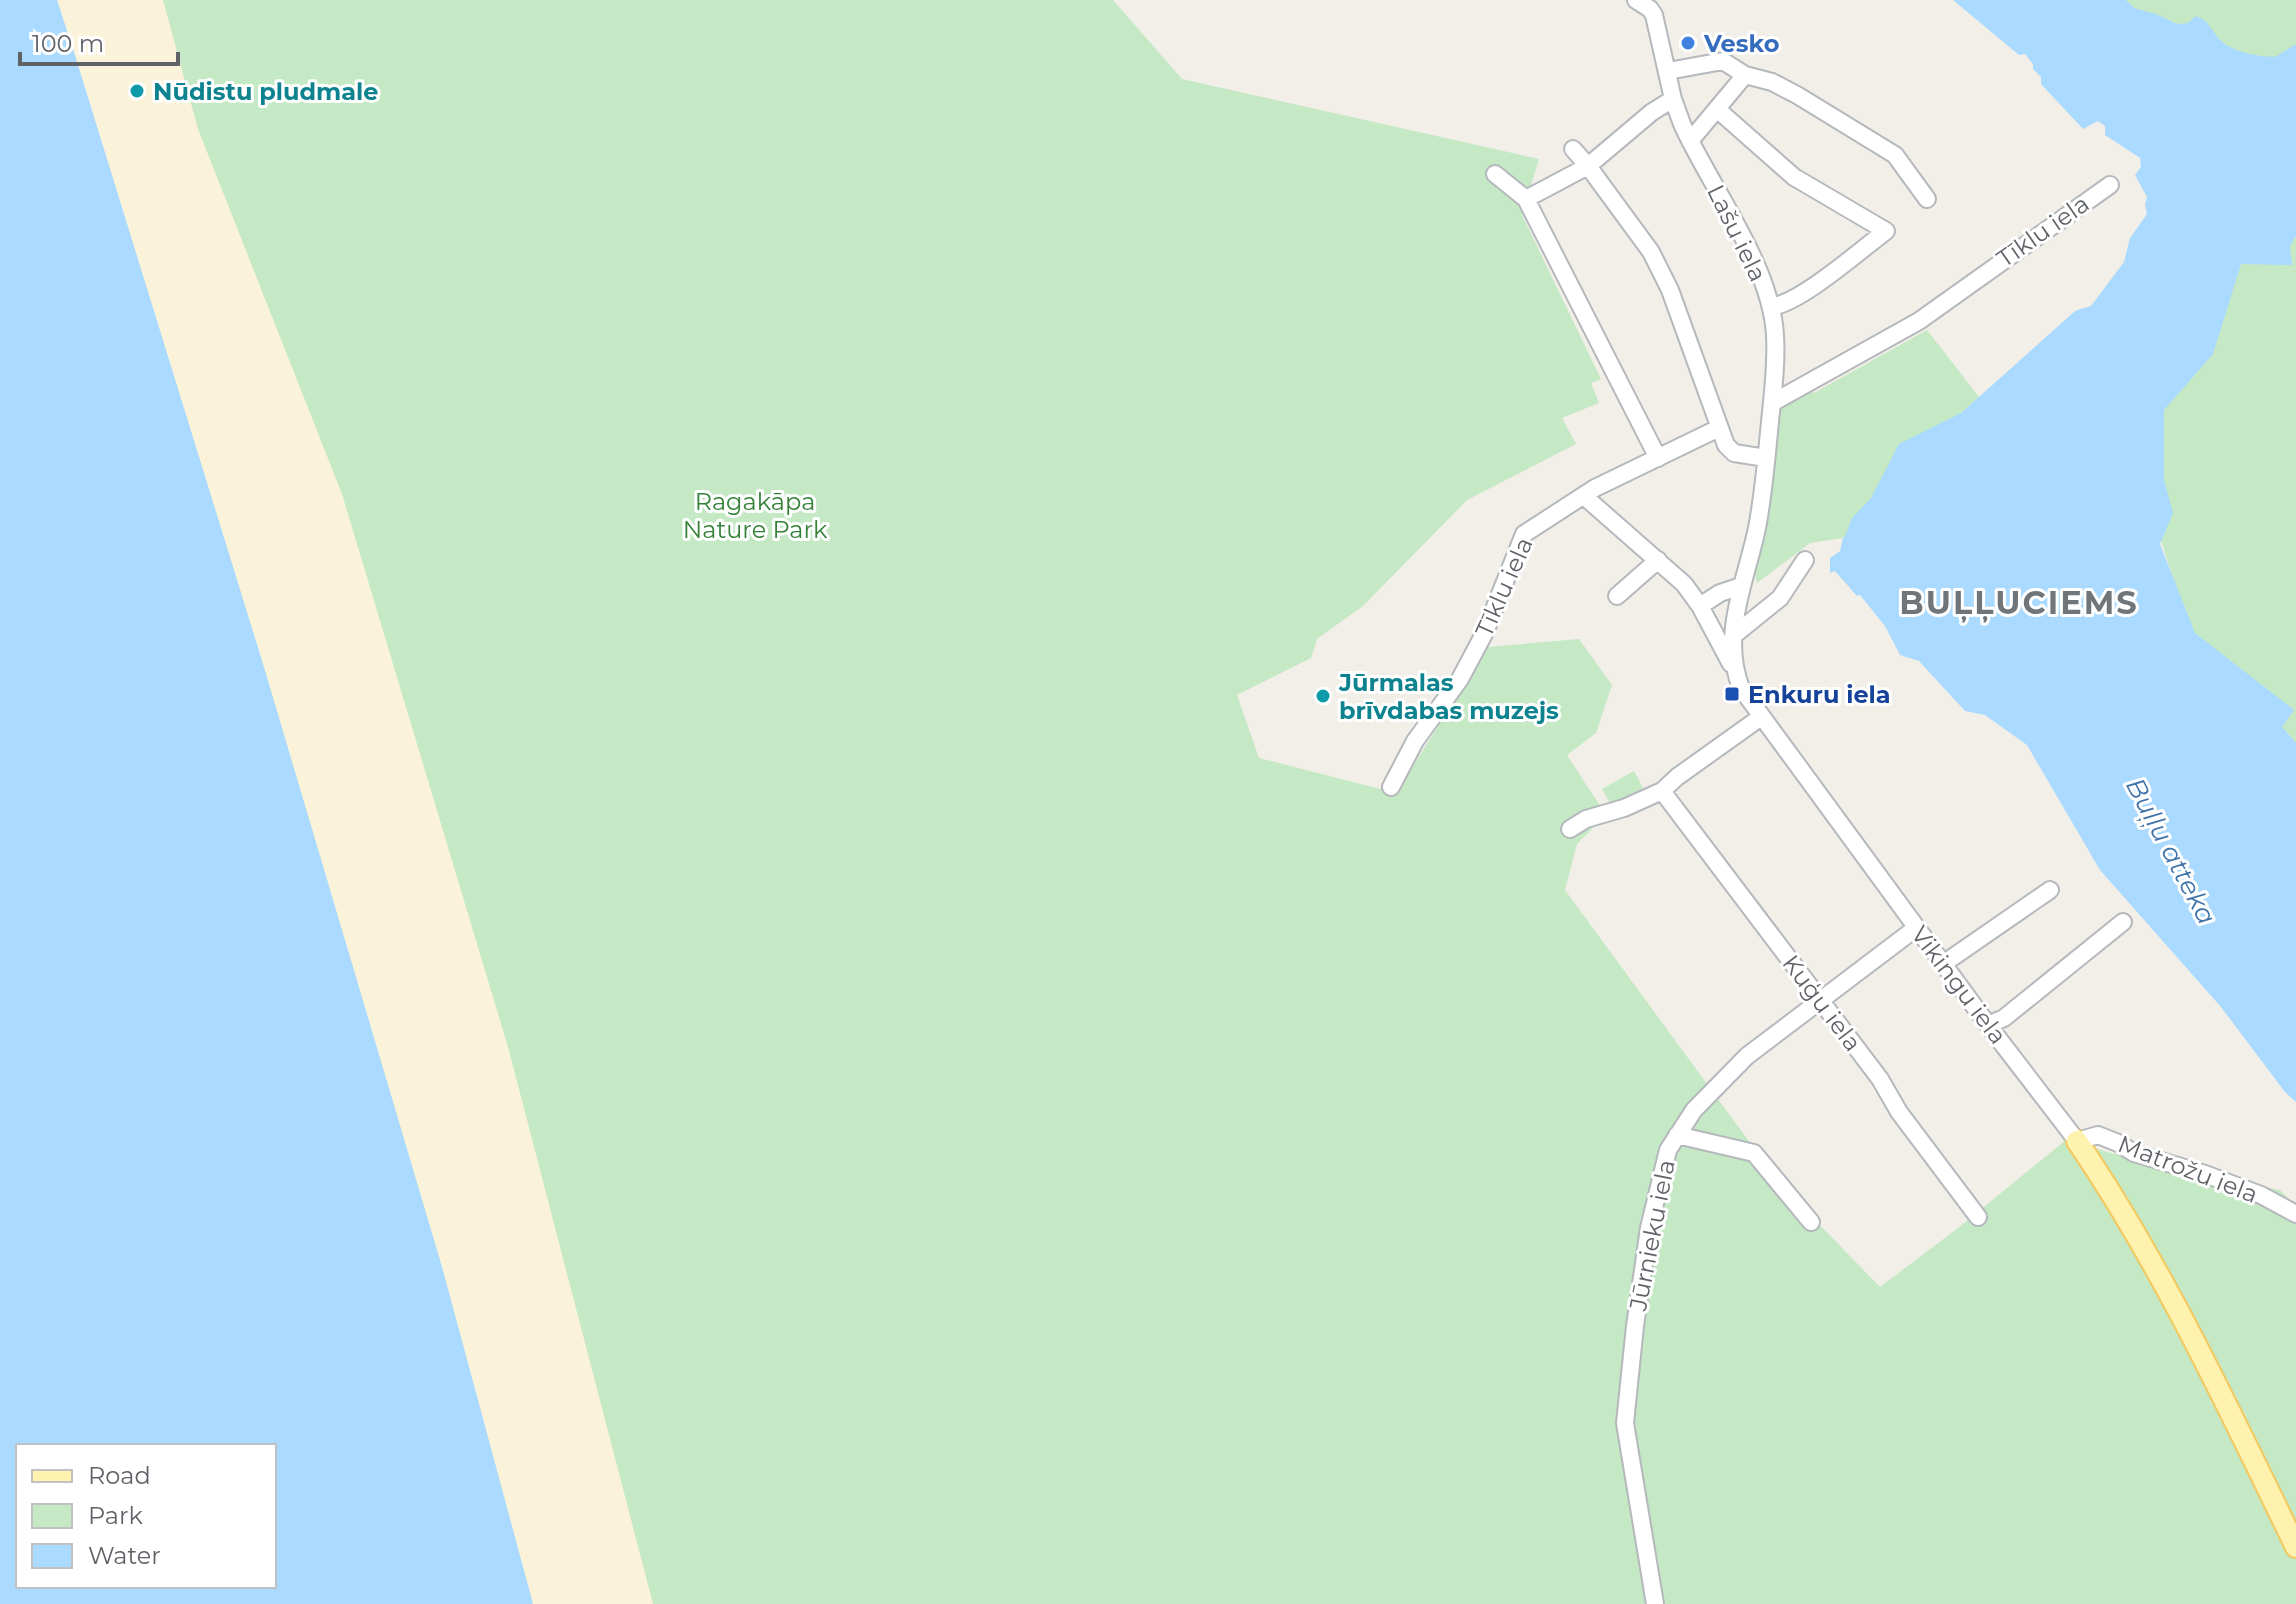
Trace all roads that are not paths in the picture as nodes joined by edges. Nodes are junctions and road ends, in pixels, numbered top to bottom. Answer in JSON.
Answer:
{"nodes":[{"id":1,"x":1636,"y":0,"type":"edge"},
{"id":2,"x":1668,"y":71,"type":"junction"},
{"id":3,"x":1745,"y":75,"type":"junction"},
{"id":4,"x":1673,"y":99,"type":"junction"},
{"id":5,"x":1718,"y":110,"type":"junction"},
{"id":6,"x":1690,"y":141,"type":"junction"},
{"id":7,"x":1573,"y":149,"type":"dead end"},
{"id":8,"x":1588,"y":166,"type":"junction"},
{"id":9,"x":1493,"y":178,"type":"dead end"},
{"id":10,"x":2110,"y":185,"type":"dead end"},
{"id":11,"x":1526,"y":199,"type":"junction"},
{"id":12,"x":1927,"y":199,"type":"dead end"},
{"id":13,"x":1771,"y":307,"type":"junction"},
{"id":14,"x":1772,"y":403,"type":"junction"},
{"id":15,"x":1719,"y":428,"type":"junction"},
{"id":16,"x":1658,"y":458,"type":"junction"},
{"id":17,"x":1766,"y":458,"type":"junction"},
{"id":18,"x":1585,"y":497,"type":"junction"},
{"id":19,"x":1658,"y":560,"type":"junction"},
{"id":20,"x":1805,"y":560,"type":"dead end"},
{"id":21,"x":1741,"y":586,"type":"junction"},
{"id":22,"x":1617,"y":596,"type":"dead end"},
{"id":23,"x":1700,"y":606,"type":"junction"},
{"id":24,"x":1733,"y":636,"type":"junction"},
{"id":25,"x":1735,"y":673,"type":"junction"},
{"id":26,"x":1761,"y":717,"type":"junction"},
{"id":27,"x":1391,"y":787,"type":"dead end"},
{"id":28,"x":1662,"y":791,"type":"junction"},
{"id":29,"x":1570,"y":829,"type":"dead end"},
{"id":30,"x":2050,"y":890,"type":"dead end"},
{"id":31,"x":2123,"y":922,"type":"dead end"},
{"id":32,"x":1916,"y":928,"type":"junction"},
{"id":33,"x":1943,"y":964,"type":"junction"},
{"id":34,"x":1821,"y":1002,"type":"junction"},
{"id":35,"x":1988,"y":1025,"type":"junction"},
{"id":36,"x":1677,"y":1135,"type":"junction"},
{"id":37,"x":2077,"y":1141,"type":"junction"},
{"id":38,"x":2296,"y":1214,"type":"edge"},
{"id":39,"x":1978,"y":1217,"type":"dead end"},
{"id":40,"x":1811,"y":1222,"type":"dead end"},
{"id":41,"x":2296,"y":1547,"type":"edge"},
{"id":42,"x":1655,"y":1604,"type":"edge"}],
"edges":[{"from":1,"to":2,"type":"street","name":"Lašu iela"},
{"from":2,"to":3,"type":"street"},
{"from":2,"to":4,"type":"street","name":"Lašu iela"},
{"from":3,"to":5,"type":"street"},
{"from":3,"to":12,"type":"street"},
{"from":4,"to":6,"type":"street","name":"Lašu iela"},
{"from":4,"to":8,"type":"street"},
{"from":5,"to":6,"type":"street"},
{"from":5,"to":13,"type":"street"},
{"from":6,"to":13,"type":"street","name":"Lašu iela"},
{"from":7,"to":8,"type":"street"},
{"from":8,"to":11,"type":"street"},
{"from":8,"to":15,"type":"street"},
{"from":9,"to":11,"type":"street"},
{"from":10,"to":14,"type":"street","name":"Tīklu iela"},
{"from":11,"to":16,"type":"street"},
{"from":13,"to":14,"type":"street","name":"Lašu iela"},
{"from":14,"to":17,"type":"street","name":"Vikingu iela"},
{"from":15,"to":16,"type":"street","name":"Tīklu iela"},
{"from":15,"to":17,"type":"street"},
{"from":16,"to":18,"type":"street","name":"Tīklu iela"},
{"from":17,"to":21,"type":"street","name":"Vikingu iela"},
{"from":18,"to":19,"type":"street"},
{"from":18,"to":27,"type":"street","name":"Tīklu iela"},
{"from":19,"to":22,"type":"street"},
{"from":19,"to":23,"type":"street"},
{"from":20,"to":24,"type":"street"},
{"from":21,"to":23,"type":"street"},
{"from":21,"to":24,"type":"street","name":"Vikingu iela"},
{"from":23,"to":25,"type":"street"},
{"from":24,"to":25,"type":"street","name":"Vikingu iela"},
{"from":25,"to":26,"type":"street","name":"Vikingu iela"},
{"from":26,"to":28,"type":"street"},
{"from":26,"to":32,"type":"street","name":"Vikingu iela"},
{"from":28,"to":29,"type":"street"},
{"from":28,"to":34,"type":"street","name":"Kuģu iela"},
{"from":30,"to":33,"type":"street"},
{"from":31,"to":35,"type":"street"},
{"from":32,"to":33,"type":"street","name":"Vikingu iela"},
{"from":32,"to":34,"type":"street","name":"Jūrnieku iela"},
{"from":33,"to":35,"type":"street","name":"Vikingu iela"},
{"from":34,"to":36,"type":"street","name":"Jūrnieku iela"},
{"from":34,"to":39,"type":"street","name":"Kuģu iela"},
{"from":35,"to":37,"type":"street","name":"Vikingu iela"},
{"from":36,"to":40,"type":"street"},
{"from":36,"to":42,"type":"street","name":"Jūrnieku iela"},
{"from":37,"to":38,"type":"street","name":"Matrožu iela"},
{"from":37,"to":41,"type":"main road","name":"Vikingu iela"}]}
